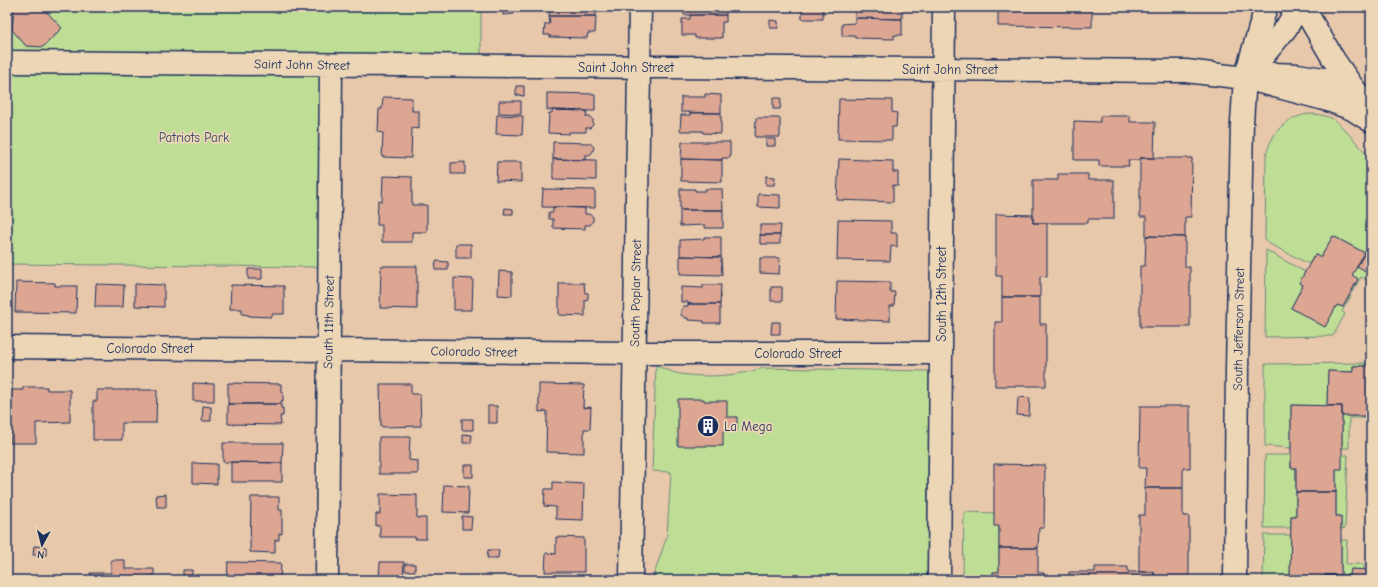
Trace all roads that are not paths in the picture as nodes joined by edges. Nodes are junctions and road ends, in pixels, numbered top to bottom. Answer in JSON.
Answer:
{"nodes":[{"id":1,"x":640,"y":7,"type":"edge"},
{"id":2,"x":944,"y":7,"type":"edge"},
{"id":3,"x":1266,"y":7,"type":"edge"},
{"id":4,"x":1301,"y":9,"type":"edge"},
{"id":5,"x":7,"y":62,"type":"edge"},
{"id":6,"x":331,"y":64,"type":"junction"},
{"id":7,"x":639,"y":67,"type":"junction"},
{"id":8,"x":943,"y":69,"type":"junction"},
{"id":9,"x":1245,"y":78,"type":"junction"},
{"id":10,"x":1354,"y":88,"type":"junction"},
{"id":11,"x":1371,"y":109,"type":"edge"},
{"id":12,"x":1371,"y":121,"type":"edge"},
{"id":13,"x":7,"y":347,"type":"edge"},
{"id":14,"x":328,"y":350,"type":"junction"},
{"id":15,"x":634,"y":353,"type":"junction"},
{"id":16,"x":941,"y":353,"type":"junction"},
{"id":17,"x":326,"y":580,"type":"edge"},
{"id":18,"x":631,"y":580,"type":"edge"},
{"id":19,"x":939,"y":580,"type":"edge"},
{"id":20,"x":1235,"y":580,"type":"edge"}],
"edges":[{"from":1,"to":7,"type":"street","name":"South Poplar Street"},
{"from":2,"to":8,"type":"street","name":"South 12th Street"},
{"from":3,"to":9,"type":"street","name":"South Jefferson Street"},
{"from":4,"to":9,"type":"street"},
{"from":4,"to":10,"type":"street"},
{"from":5,"to":6,"type":"street","name":"Saint John Street"},
{"from":6,"to":7,"type":"street","name":"Saint John Street"},
{"from":6,"to":14,"type":"street","name":"South 11th Street"},
{"from":7,"to":8,"type":"street","name":"Saint John Street"},
{"from":7,"to":15,"type":"street","name":"South Poplar Street"},
{"from":8,"to":9,"type":"street","name":"Saint John Street"},
{"from":8,"to":16,"type":"street","name":"South 12th Street"},
{"from":9,"to":10,"type":"street"},
{"from":9,"to":12,"type":"street"},
{"from":9,"to":20,"type":"street","name":"South Jefferson Street"},
{"from":10,"to":11,"type":"street"},
{"from":13,"to":14,"type":"street","name":"Colorado Street"},
{"from":14,"to":15,"type":"street","name":"Colorado Street"},
{"from":14,"to":17,"type":"street","name":"South 11th Street"},
{"from":15,"to":16,"type":"street","name":"Colorado Street"},
{"from":15,"to":18,"type":"street","name":"South Poplar Street"},
{"from":16,"to":19,"type":"street","name":"South 12th Street"}]}
